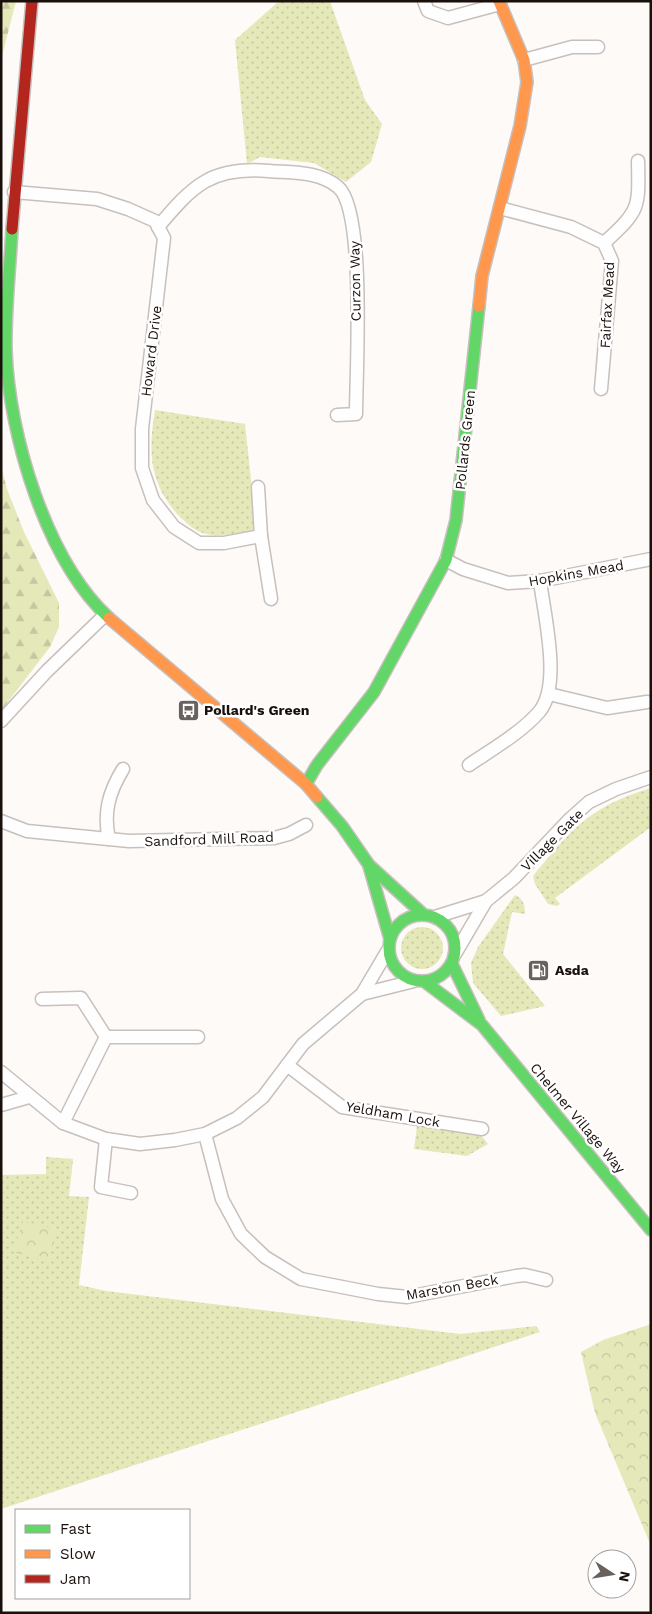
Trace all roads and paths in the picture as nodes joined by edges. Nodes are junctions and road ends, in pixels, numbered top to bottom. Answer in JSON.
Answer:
{"nodes":[{"id":1,"x":32,"y":1,"type":"edge"},
{"id":2,"x":424,"y":1,"type":"edge"},
{"id":3,"x":499,"y":3,"type":"edge"},
{"id":4,"x":598,"y":47,"type":"dead end"},
{"id":5,"x":524,"y":60,"type":"junction"},
{"id":6,"x":638,"y":162,"type":"dead end"},
{"id":7,"x":14,"y":192,"type":"junction"},
{"id":8,"x":500,"y":208,"type":"junction"},
{"id":9,"x":158,"y":227,"type":"junction"},
{"id":10,"x":604,"y":242,"type":"junction"},
{"id":11,"x":601,"y":389,"type":"dead end"},
{"id":12,"x":337,"y":415,"type":"dead end"},
{"id":13,"x":258,"y":487,"type":"dead end"},
{"id":14,"x":261,"y":536,"type":"junction"},
{"id":15,"x":651,"y":559,"type":"edge"},
{"id":16,"x":446,"y":560,"type":"junction"},
{"id":17,"x":540,"y":581,"type":"junction"},
{"id":18,"x":271,"y":600,"type":"dead end"},
{"id":19,"x":105,"y":615,"type":"junction"},
{"id":20,"x":549,"y":694,"type":"junction"},
{"id":21,"x":648,"y":702,"type":"dead end"},
{"id":22,"x":1,"y":721,"type":"edge"},
{"id":23,"x":469,"y":766,"type":"dead end"},
{"id":24,"x":123,"y":769,"type":"dead end"},
{"id":25,"x":651,"y":777,"type":"edge"},
{"id":26,"x":306,"y":784,"type":"junction"},
{"id":27,"x":1,"y":821,"type":"edge"},
{"id":28,"x":306,"y":826,"type":"dead end"},
{"id":29,"x":109,"y":839,"type":"junction"},
{"id":30,"x":369,"y":865,"type":"junction"},
{"id":31,"x":486,"y":901,"type":"junction"},
{"id":32,"x":429,"y":916,"type":"junction"},
{"id":33,"x":389,"y":944,"type":"junction"},
{"id":34,"x":453,"y":959,"type":"junction"},
{"id":35,"x":420,"y":982,"type":"junction"},
{"id":36,"x":362,"y":994,"type":"junction"},
{"id":37,"x":42,"y":999,"type":"dead end"},
{"id":38,"x":482,"y":1025,"type":"junction"},
{"id":39,"x":106,"y":1036,"type":"junction"},
{"id":40,"x":198,"y":1037,"type":"dead end"},
{"id":41,"x":287,"y":1065,"type":"junction"},
{"id":42,"x":1,"y":1072,"type":"edge"},
{"id":43,"x":28,"y":1097,"type":"junction"},
{"id":44,"x":1,"y":1105,"type":"edge"},
{"id":45,"x":63,"y":1123,"type":"junction"},
{"id":46,"x":482,"y":1129,"type":"dead end"},
{"id":47,"x":205,"y":1134,"type":"junction"},
{"id":48,"x":106,"y":1139,"type":"junction"},
{"id":49,"x":131,"y":1193,"type":"dead end"},
{"id":50,"x":651,"y":1230,"type":"edge"},
{"id":51,"x":546,"y":1280,"type":"dead end"}],
"edges":[{"from":1,"to":7,"type":"street","name":"Chelmer Village Way"},
{"from":2,"to":3,"type":"street"},
{"from":3,"to":5,"type":"street","name":"Pollards Green"},
{"from":4,"to":5,"type":"street"},
{"from":5,"to":8,"type":"street","name":"Pollards Green"},
{"from":6,"to":10,"type":"street"},
{"from":7,"to":9,"type":"street"},
{"from":7,"to":19,"type":"street","name":"Chelmer Village Way"},
{"from":8,"to":10,"type":"street","name":"Fairfax Mead"},
{"from":8,"to":16,"type":"street","name":"Pollards Green"},
{"from":9,"to":12,"type":"street","name":"Curzon Way"},
{"from":9,"to":14,"type":"street","name":"Howard Drive"},
{"from":10,"to":11,"type":"street","name":"Fairfax Mead"},
{"from":13,"to":14,"type":"street"},
{"from":14,"to":18,"type":"street"},
{"from":15,"to":17,"type":"street","name":"Hopkins Mead"},
{"from":16,"to":17,"type":"street","name":"Hopkins Mead"},
{"from":16,"to":26,"type":"street","name":"Pollards Green"},
{"from":17,"to":20,"type":"street"},
{"from":19,"to":22,"type":"street"},
{"from":19,"to":26,"type":"street","name":"Chelmer Village Way"},
{"from":20,"to":21,"type":"street"},
{"from":20,"to":23,"type":"street"},
{"from":24,"to":29,"type":"street"},
{"from":25,"to":31,"type":"street","name":"Village Gate"},
{"from":26,"to":30,"type":"street","name":"Chelmer Village Way"},
{"from":27,"to":29,"type":"street","name":"Sandford Mill Road"},
{"from":28,"to":29,"type":"street","name":"Sandford Mill Road"},
{"from":30,"to":32,"type":"street","name":"Chelmer Village Way"},
{"from":30,"to":33,"type":"street","name":"Chelmer Village Way"},
{"from":31,"to":32,"type":"street","name":"Village Gate"},
{"from":31,"to":34,"type":"street","name":"Village Gate"},
{"from":32,"to":33,"type":"street"},
{"from":32,"to":34,"type":"street","name":"Chelmer Village Way"},
{"from":33,"to":35,"type":"street","name":"Chelmer Village Way"},
{"from":33,"to":36,"type":"street"},
{"from":34,"to":35,"type":"street"},
{"from":34,"to":38,"type":"street","name":"Chelmer Village Way"},
{"from":35,"to":36,"type":"street"},
{"from":35,"to":38,"type":"street","name":"Chelmer Village Way"},
{"from":36,"to":41,"type":"street"},
{"from":37,"to":39,"type":"street"},
{"from":38,"to":50,"type":"street","name":"Chelmer Village Way"},
{"from":39,"to":40,"type":"street"},
{"from":39,"to":45,"type":"street"},
{"from":41,"to":46,"type":"street","name":"Yeldham Lock"},
{"from":41,"to":47,"type":"street"},
{"from":42,"to":43,"type":"street"},
{"from":43,"to":44,"type":"street"},
{"from":43,"to":45,"type":"street"},
{"from":45,"to":48,"type":"street"},
{"from":47,"to":48,"type":"street"},
{"from":47,"to":51,"type":"street","name":"Marston Beck"},
{"from":48,"to":49,"type":"street"}]}
